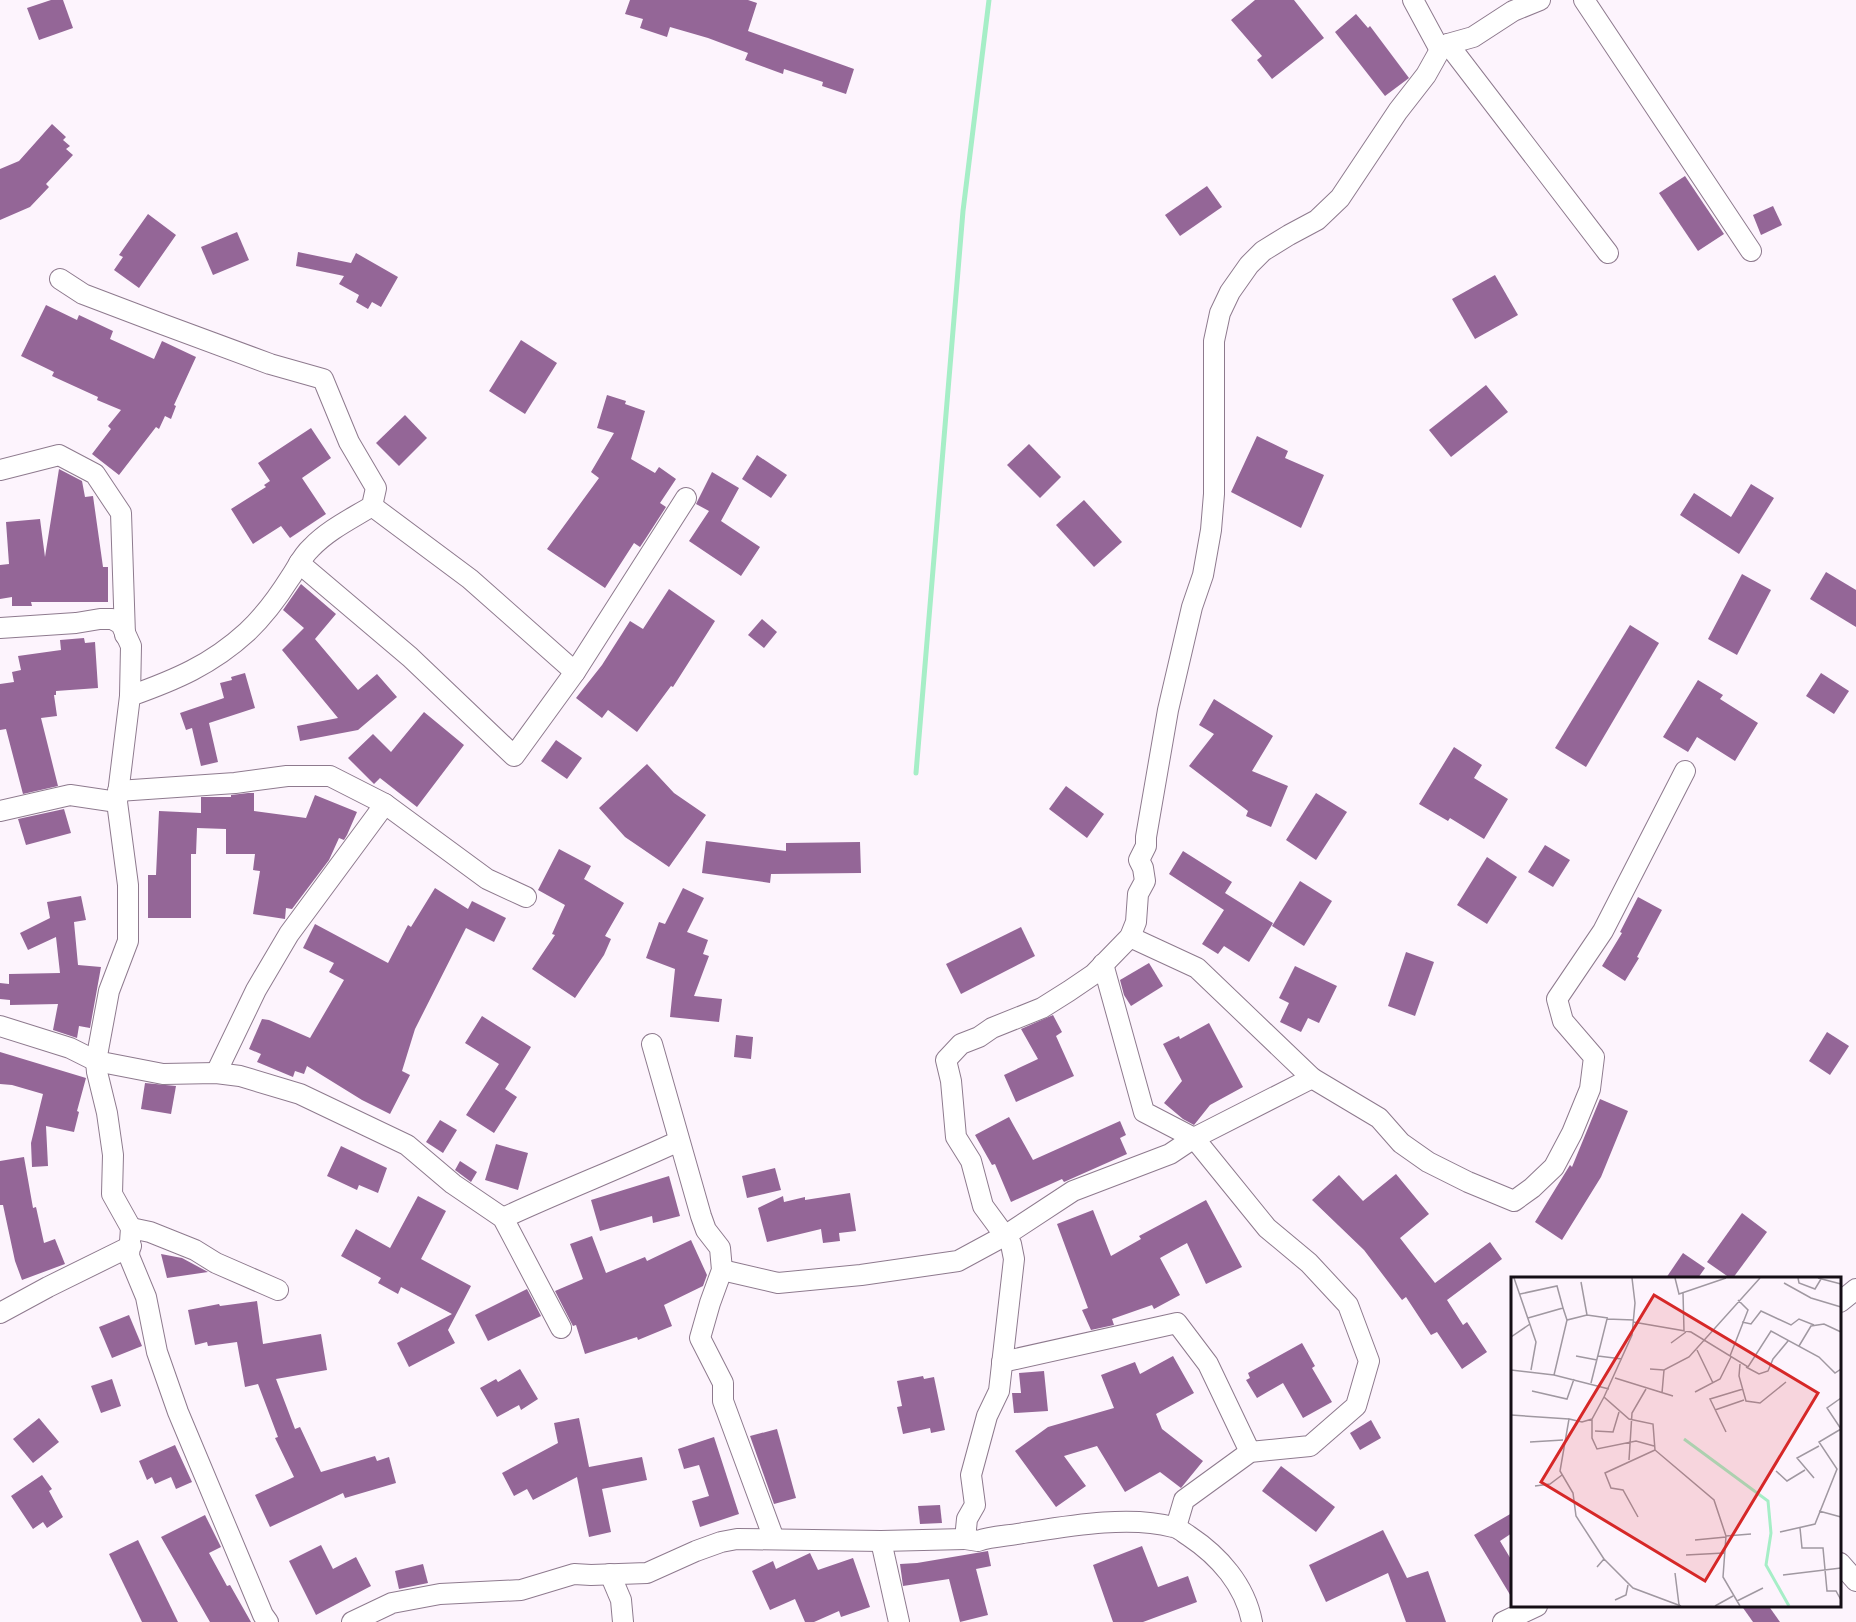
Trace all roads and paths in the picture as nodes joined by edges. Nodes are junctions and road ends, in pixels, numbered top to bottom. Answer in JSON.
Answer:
{"nodes":[{"id":1,"x":1413,"y":0,"type":"edge"},
{"id":2,"x":1540,"y":0,"type":"edge"},
{"id":3,"x":1584,"y":0,"type":"edge"},
{"id":4,"x":1444,"y":47,"type":"junction"},
{"id":5,"x":1750,"y":251,"type":"dead end"},
{"id":6,"x":1608,"y":253,"type":"dead end"},
{"id":7,"x":60,"y":279,"type":"dead end"},
{"id":8,"x":0,"y":470,"type":"edge"},
{"id":9,"x":686,"y":498,"type":"dead end"},
{"id":10,"x":372,"y":506,"type":"junction"},
{"id":11,"x":299,"y":563,"type":"junction"},
{"id":12,"x":0,"y":628,"type":"edge"},
{"id":13,"x":126,"y":635,"type":"junction"},
{"id":14,"x":576,"y":672,"type":"junction"},
{"id":15,"x":130,"y":696,"type":"junction"},
{"id":16,"x":1685,"y":771,"type":"dead end"},
{"id":17,"x":117,"y":796,"type":"junction"},
{"id":18,"x":386,"y":804,"type":"junction"},
{"id":19,"x":0,"y":811,"type":"edge"},
{"id":20,"x":526,"y":897,"type":"dead end"},
{"id":21,"x":1130,"y":938,"type":"junction"},
{"id":22,"x":1103,"y":964,"type":"junction"},
{"id":23,"x":0,"y":1026,"type":"edge"},
{"id":24,"x":652,"y":1044,"type":"dead end"},
{"id":25,"x":96,"y":1061,"type":"junction"},
{"id":26,"x":216,"y":1073,"type":"junction"},
{"id":27,"x":1312,"y":1078,"type":"junction"},
{"id":28,"x":1194,"y":1138,"type":"junction"},
{"id":29,"x":679,"y":1141,"type":"junction"},
{"id":30,"x":503,"y":1218,"type":"junction"},
{"id":31,"x":1006,"y":1235,"type":"junction"},
{"id":32,"x":131,"y":1237,"type":"junction"},
{"id":33,"x":722,"y":1269,"type":"junction"},
{"id":34,"x":278,"y":1290,"type":"dead end"},
{"id":35,"x":1856,"y":1290,"type":"edge"},
{"id":36,"x":1841,"y":1301,"type":"edge"},
{"id":37,"x":0,"y":1313,"type":"edge"},
{"id":38,"x":561,"y":1329,"type":"dead end"},
{"id":39,"x":1002,"y":1362,"type":"junction"},
{"id":40,"x":1250,"y":1452,"type":"junction"},
{"id":41,"x":1176,"y":1527,"type":"junction"},
{"id":42,"x":774,"y":1539,"type":"junction"},
{"id":43,"x":966,"y":1539,"type":"junction"},
{"id":44,"x":881,"y":1542,"type":"junction"},
{"id":45,"x":1841,"y":1565,"type":"edge"},
{"id":46,"x":610,"y":1574,"type":"junction"},
{"id":47,"x":1856,"y":1581,"type":"edge"},
{"id":48,"x":1533,"y":1607,"type":"edge"},
{"id":49,"x":268,"y":1622,"type":"edge"},
{"id":50,"x":352,"y":1622,"type":"edge"},
{"id":51,"x":623,"y":1622,"type":"edge"},
{"id":52,"x":898,"y":1622,"type":"edge"},
{"id":53,"x":1252,"y":1622,"type":"edge"},
{"id":54,"x":1503,"y":1622,"type":"edge"}],
"edges":[{"from":1,"to":4,"type":"street"},
{"from":2,"to":4,"type":"street"},
{"from":3,"to":5,"type":"street"},
{"from":4,"to":6,"type":"street"},
{"from":4,"to":21,"type":"street"},
{"from":7,"to":10,"type":"street"},
{"from":8,"to":13,"type":"street"},
{"from":9,"to":14,"type":"street"},
{"from":10,"to":11,"type":"street"},
{"from":10,"to":14,"type":"street"},
{"from":11,"to":14,"type":"street"},
{"from":11,"to":15,"type":"street"},
{"from":12,"to":13,"type":"street"},
{"from":13,"to":15,"type":"street"},
{"from":15,"to":17,"type":"street"},
{"from":16,"to":27,"type":"street"},
{"from":17,"to":18,"type":"street"},
{"from":17,"to":19,"type":"street"},
{"from":17,"to":25,"type":"street"},
{"from":18,"to":20,"type":"street"},
{"from":18,"to":26,"type":"street"},
{"from":21,"to":22,"type":"street"},
{"from":21,"to":27,"type":"street"},
{"from":22,"to":28,"type":"street"},
{"from":22,"to":31,"type":"street"},
{"from":23,"to":25,"type":"street"},
{"from":24,"to":29,"type":"street"},
{"from":25,"to":26,"type":"street"},
{"from":25,"to":32,"type":"street"},
{"from":26,"to":30,"type":"street"},
{"from":27,"to":28,"type":"street"},
{"from":28,"to":31,"type":"street"},
{"from":28,"to":40,"type":"street"},
{"from":29,"to":30,"type":"street"},
{"from":29,"to":33,"type":"street"},
{"from":30,"to":38,"type":"street"},
{"from":31,"to":33,"type":"street"},
{"from":31,"to":39,"type":"street"},
{"from":32,"to":34,"type":"street"},
{"from":32,"to":37,"type":"street"},
{"from":32,"to":49,"type":"street"},
{"from":33,"to":42,"type":"street"},
{"from":35,"to":36,"type":"street"},
{"from":39,"to":40,"type":"street"},
{"from":39,"to":43,"type":"street"},
{"from":40,"to":41,"type":"street"},
{"from":41,"to":43,"type":"street"},
{"from":41,"to":53,"type":"street"},
{"from":42,"to":44,"type":"street"},
{"from":42,"to":46,"type":"street"},
{"from":43,"to":44,"type":"street"},
{"from":44,"to":52,"type":"street"},
{"from":45,"to":47,"type":"street"},
{"from":46,"to":50,"type":"street"},
{"from":46,"to":51,"type":"street"},
{"from":48,"to":54,"type":"street"}]}
